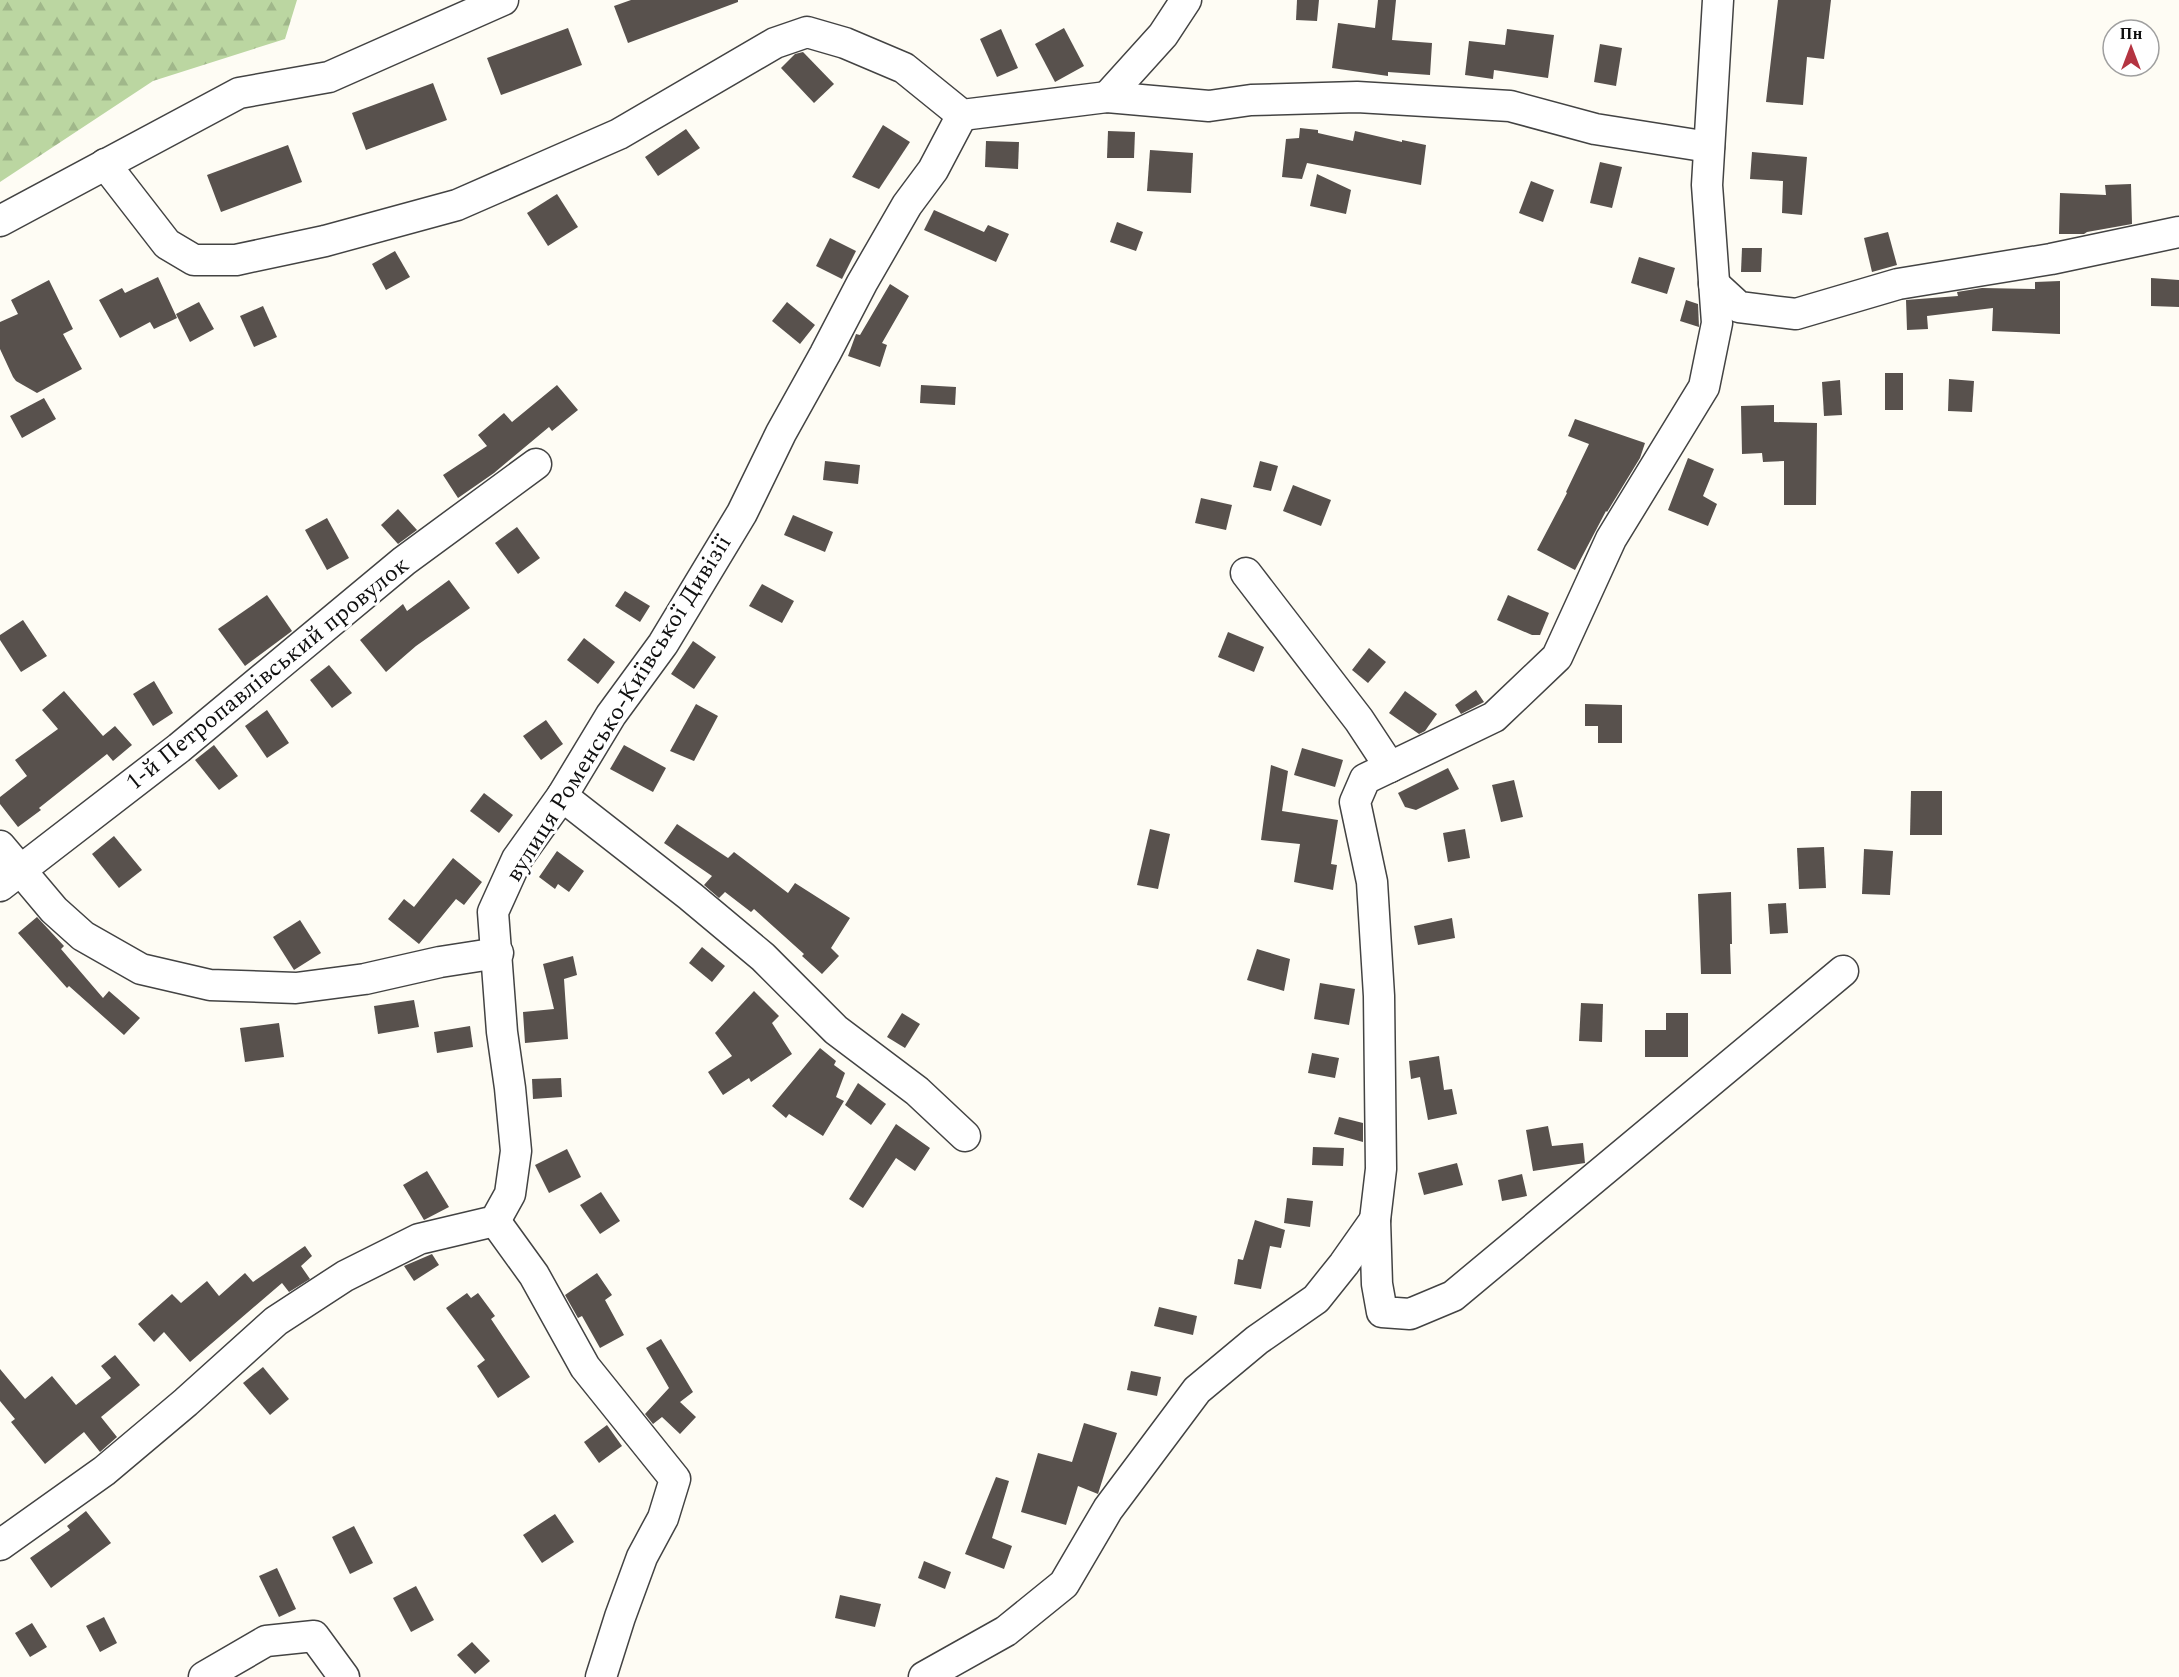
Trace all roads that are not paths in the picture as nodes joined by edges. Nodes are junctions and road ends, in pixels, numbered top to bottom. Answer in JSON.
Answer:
{"nodes":[{"id":1,"x":503,"y":0,"type":"edge"},
{"id":2,"x":1186,"y":0,"type":"edge"},
{"id":3,"x":1718,"y":0,"type":"edge"},
{"id":4,"x":1107,"y":97,"type":"junction"},
{"id":5,"x":962,"y":115,"type":"junction"},
{"id":6,"x":1709,"y":147,"type":"junction"},
{"id":7,"x":105,"y":164,"type":"junction"},
{"id":8,"x":0,"y":221,"type":"edge"},
{"id":9,"x":2179,"y":232,"type":"edge"},
{"id":10,"x":1714,"y":284,"type":"junction"},
{"id":11,"x":536,"y":464,"type":"dead end"},
{"id":12,"x":1246,"y":573,"type":"dead end"},
{"id":13,"x":1390,"y":767,"type":"junction"},
{"id":14,"x":561,"y":796,"type":"junction"},
{"id":15,"x":0,"y":846,"type":"edge"},
{"id":16,"x":9,"y":878,"type":"edge"},
{"id":17,"x":498,"y":953,"type":"junction"},
{"id":18,"x":1843,"y":971,"type":"dead end"},
{"id":19,"x":965,"y":1136,"type":"dead end"},
{"id":20,"x":1375,"y":1220,"type":"junction"},
{"id":21,"x":495,"y":1221,"type":"junction"},
{"id":22,"x":0,"y":1545,"type":"edge"},
{"id":23,"x":204,"y":1677,"type":"edge"},
{"id":24,"x":344,"y":1677,"type":"edge"},
{"id":25,"x":601,"y":1677,"type":"edge"},
{"id":26,"x":924,"y":1677,"type":"edge"}],
"edges":[{"from":1,"to":7,"type":"street"},
{"from":2,"to":4,"type":"street"},
{"from":3,"to":6,"type":"street"},
{"from":4,"to":5,"type":"street"},
{"from":4,"to":6,"type":"street"},
{"from":5,"to":7,"type":"street"},
{"from":5,"to":14,"type":"street","name":"вулиця Роменсько-Київської Дивізії"},
{"from":6,"to":10,"type":"street"},
{"from":7,"to":8,"type":"street"},
{"from":9,"to":10,"type":"street"},
{"from":10,"to":13,"type":"street"},
{"from":11,"to":16,"type":"street","name":"1-й Петропавлівський провулок"},
{"from":12,"to":13,"type":"street"},
{"from":13,"to":20,"type":"street"},
{"from":14,"to":17,"type":"street","name":"вулиця Роменсько-Київської Дивізії"},
{"from":14,"to":19,"type":"street"},
{"from":15,"to":16,"type":"street"},
{"from":16,"to":17,"type":"street"},
{"from":17,"to":21,"type":"street","name":"вулиця Роменсько-Київської Дивізії"},
{"from":18,"to":20,"type":"street"},
{"from":20,"to":26,"type":"street"},
{"from":21,"to":22,"type":"street"},
{"from":21,"to":25,"type":"street"},
{"from":23,"to":24,"type":"street"}]}
